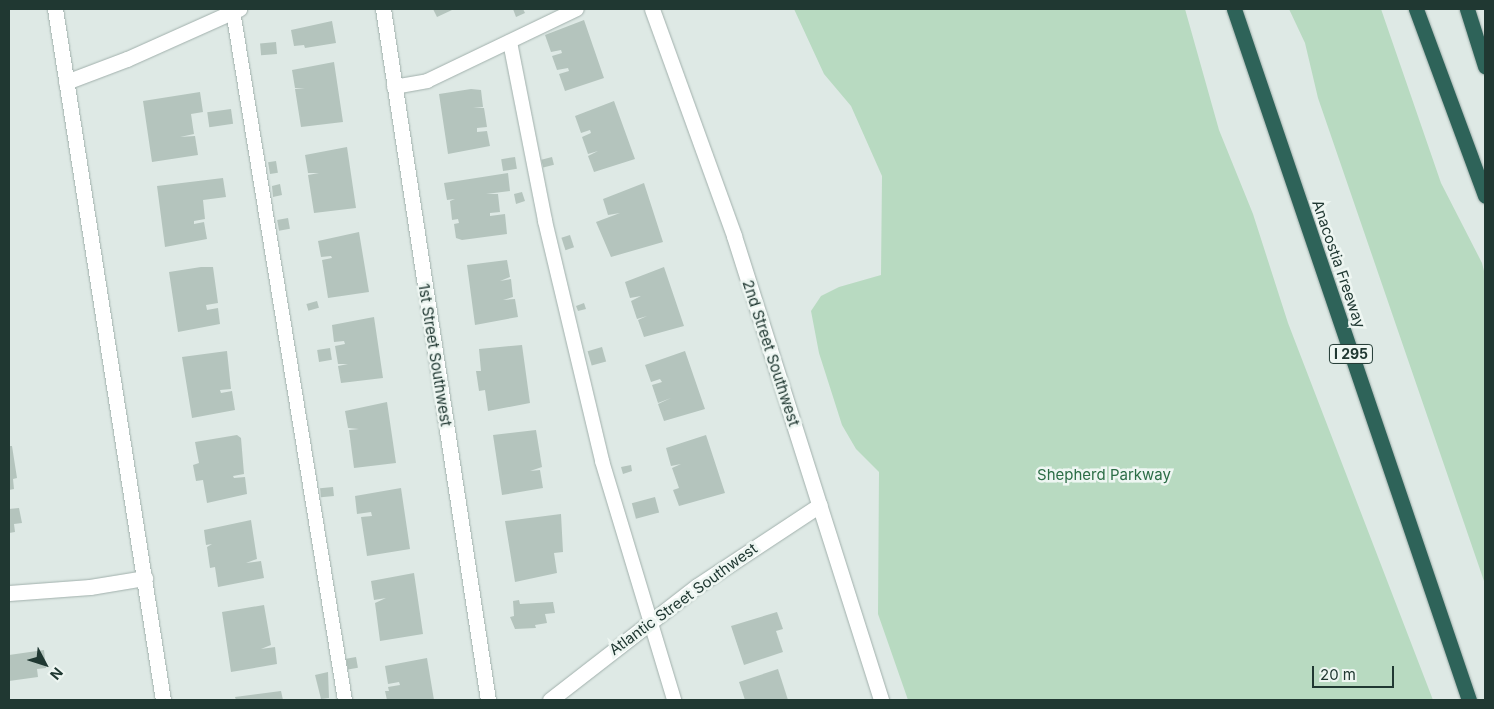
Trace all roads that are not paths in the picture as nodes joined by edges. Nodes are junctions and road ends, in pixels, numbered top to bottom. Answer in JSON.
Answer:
{"nodes":[{"id":1,"x":55,"y":9,"type":"edge"},
{"id":2,"x":383,"y":9,"type":"edge"},
{"id":3,"x":577,"y":9,"type":"edge"},
{"id":4,"x":652,"y":9,"type":"edge"},
{"id":5,"x":1234,"y":9,"type":"edge"},
{"id":6,"x":1416,"y":9,"type":"edge"},
{"id":7,"x":1467,"y":9,"type":"edge"},
{"id":8,"x":236,"y":10,"type":"edge"},
{"id":9,"x":510,"y":42,"type":"junction"},
{"id":10,"x":1485,"y":66,"type":"edge"},
{"id":11,"x":66,"y":82,"type":"junction"},
{"id":12,"x":394,"y":87,"type":"junction"},
{"id":13,"x":1485,"y":196,"type":"edge"},
{"id":14,"x":820,"y":505,"type":"junction"},
{"id":15,"x":144,"y":578,"type":"junction"},
{"id":16,"x":9,"y":593,"type":"edge"},
{"id":17,"x":650,"y":622,"type":"junction"},
{"id":18,"x":163,"y":700,"type":"edge"},
{"id":19,"x":345,"y":700,"type":"edge"},
{"id":20,"x":488,"y":700,"type":"edge"},
{"id":21,"x":550,"y":700,"type":"edge"},
{"id":22,"x":674,"y":700,"type":"edge"},
{"id":23,"x":881,"y":700,"type":"edge"},
{"id":24,"x":1469,"y":700,"type":"edge"}],
"edges":[{"from":1,"to":11,"type":"street"},
{"from":2,"to":12,"type":"street","name":"1st Street Southwest"},
{"from":3,"to":9,"type":"lane"},
{"from":4,"to":14,"type":"street","name":"2nd Street Southwest"},
{"from":5,"to":24,"type":"highway","name":"Anacostia Freeway","number":"I 295"},
{"from":6,"to":13,"type":"highway"},
{"from":7,"to":10,"type":"highway"},
{"from":8,"to":11,"type":"street"},
{"from":8,"to":19,"type":"lane"},
{"from":9,"to":12,"type":"lane"},
{"from":9,"to":17,"type":"lane"},
{"from":11,"to":15,"type":"street"},
{"from":12,"to":20,"type":"street","name":"1st Street Southwest"},
{"from":14,"to":17,"type":"street","name":"Atlantic Street Southwest"},
{"from":14,"to":23,"type":"street","name":"2nd Street Southwest"},
{"from":15,"to":16,"type":"street"},
{"from":15,"to":18,"type":"street"},
{"from":17,"to":21,"type":"street","name":"Atlantic Street Southwest"},
{"from":17,"to":22,"type":"lane"}]}
